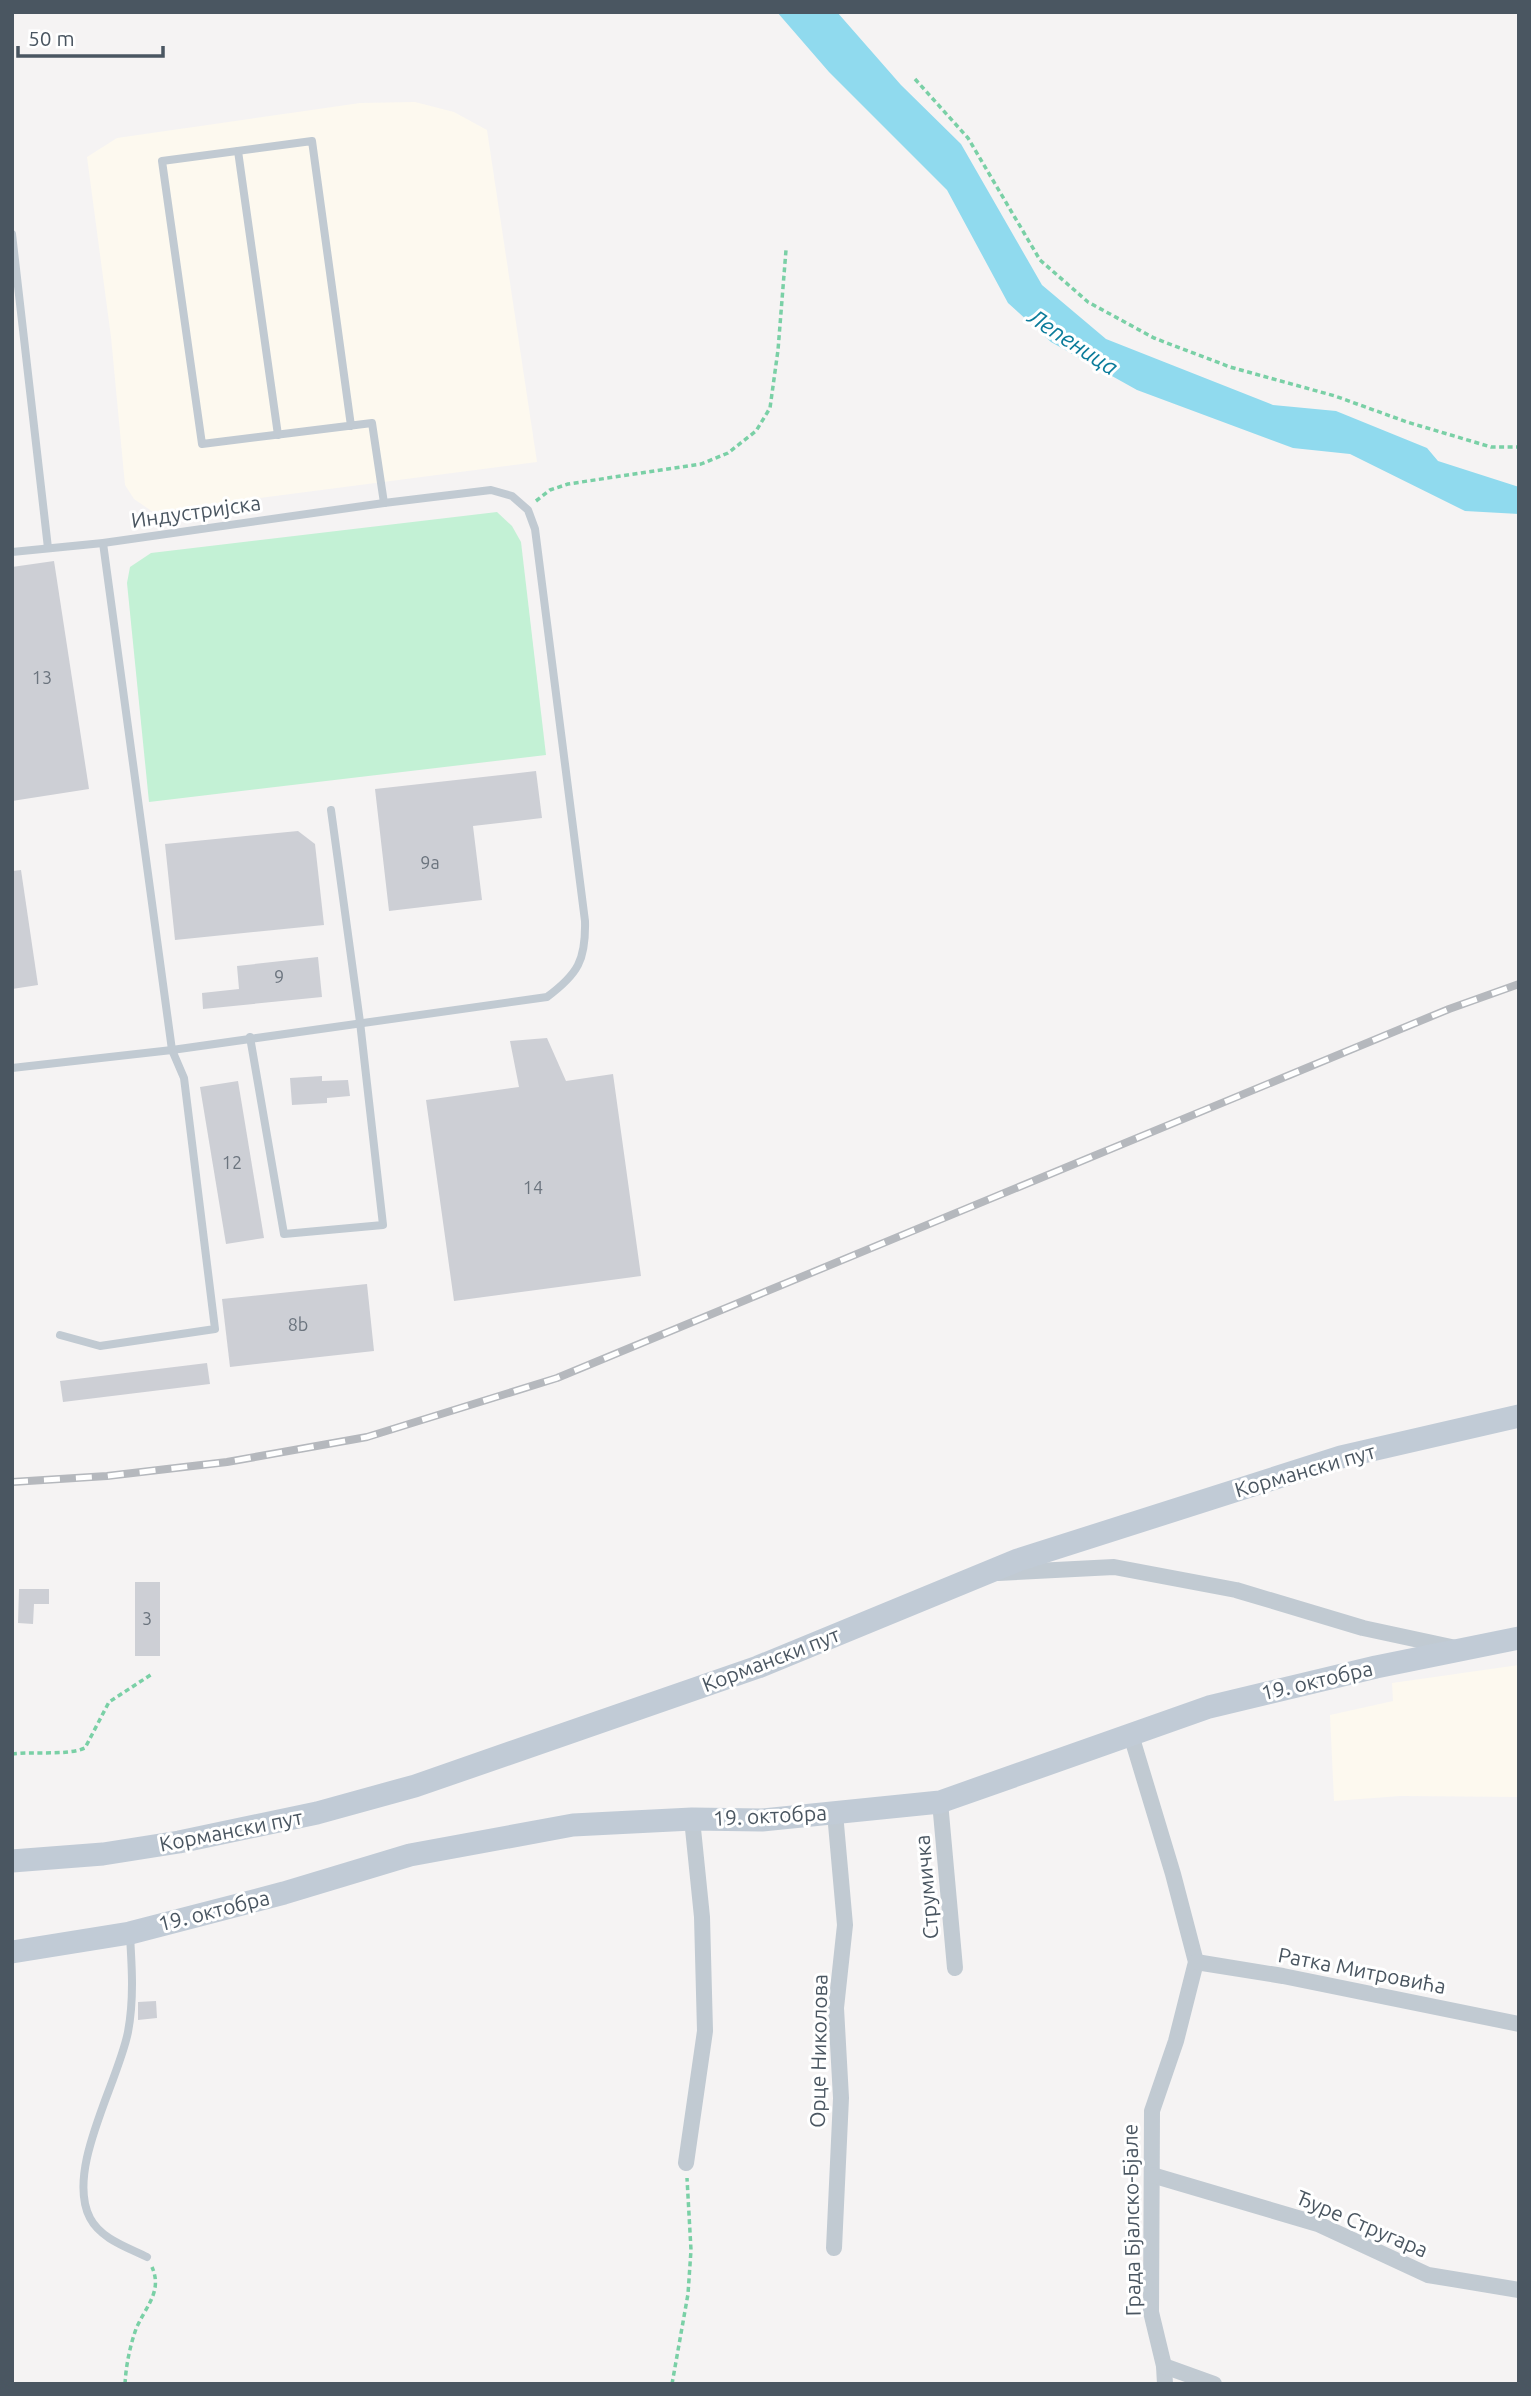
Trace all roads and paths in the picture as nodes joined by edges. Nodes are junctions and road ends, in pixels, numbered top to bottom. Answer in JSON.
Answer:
{"nodes":[{"id":1,"x":915,"y":79,"type":"dead end"},
{"id":2,"x":239,"y":151,"type":"junction"},
{"id":3,"x":12,"y":234,"type":"edge"},
{"id":4,"x":786,"y":250,"type":"dead end"},
{"id":5,"x":351,"y":426,"type":"junction"},
{"id":6,"x":278,"y":435,"type":"junction"},
{"id":7,"x":1519,"y":447,"type":"edge"},
{"id":8,"x":384,"y":503,"type":"junction"},
{"id":9,"x":527,"y":510,"type":"junction"},
{"id":10,"x":103,"y":542,"type":"junction"},
{"id":11,"x":48,"y":548,"type":"junction"},
{"id":12,"x":12,"y":552,"type":"edge"},
{"id":13,"x":331,"y":810,"type":"dead end"},
{"id":14,"x":360,"y":1022,"type":"junction"},
{"id":15,"x":250,"y":1037,"type":"junction"},
{"id":16,"x":172,"y":1050,"type":"junction"},
{"id":17,"x":12,"y":1068,"type":"edge"},
{"id":18,"x":60,"y":1335,"type":"dead end"},
{"id":19,"x":1519,"y":1416,"type":"edge"},
{"id":20,"x":986,"y":1573,"type":"junction"},
{"id":21,"x":1519,"y":1638,"type":"edge"},
{"id":22,"x":1463,"y":1649,"type":"junction"},
{"id":23,"x":152,"y":1674,"type":"dead end"},
{"id":24,"x":1130,"y":1735,"type":"junction"},
{"id":25,"x":12,"y":1754,"type":"edge"},
{"id":26,"x":940,"y":1802,"type":"junction"},
{"id":27,"x":835,"y":1813,"type":"junction"},
{"id":28,"x":692,"y":1819,"type":"junction"},
{"id":29,"x":12,"y":1861,"type":"edge"},
{"id":30,"x":130,"y":1933,"type":"junction"},
{"id":31,"x":12,"y":1952,"type":"edge"},
{"id":32,"x":1196,"y":1962,"type":"junction"},
{"id":33,"x":955,"y":1968,"type":"dead end"},
{"id":34,"x":1519,"y":2024,"type":"edge"},
{"id":35,"x":686,"y":2163,"type":"joint"},
{"id":36,"x":1152,"y":2175,"type":"junction"},
{"id":37,"x":834,"y":2248,"type":"dead end"},
{"id":38,"x":147,"y":2257,"type":"joint"},
{"id":39,"x":1519,"y":2290,"type":"edge"},
{"id":40,"x":1164,"y":2366,"type":"junction"},
{"id":41,"x":125,"y":2384,"type":"edge"},
{"id":42,"x":672,"y":2384,"type":"edge"},
{"id":43,"x":1165,"y":2384,"type":"edge"},
{"id":44,"x":1214,"y":2384,"type":"edge"}],
"edges":[{"from":1,"to":7,"type":"path"},
{"from":2,"to":5,"type":"lane"},
{"from":2,"to":6,"type":"lane"},
{"from":2,"to":6,"type":"lane"},
{"from":3,"to":11,"type":"lane"},
{"from":4,"to":9,"type":"path"},
{"from":5,"to":6,"type":"lane"},
{"from":5,"to":8,"type":"lane"},
{"from":8,"to":9,"type":"lane","name":"Индустријска"},
{"from":8,"to":10,"type":"lane","name":"Индустријска"},
{"from":9,"to":14,"type":"lane"},
{"from":10,"to":11,"type":"lane","name":"Индустријска"},
{"from":10,"to":16,"type":"lane"},
{"from":11,"to":12,"type":"lane","name":"Индустријска"},
{"from":13,"to":14,"type":"lane"},
{"from":14,"to":15,"type":"lane"},
{"from":14,"to":15,"type":"lane"},
{"from":15,"to":16,"type":"lane"},
{"from":16,"to":17,"type":"lane"},
{"from":16,"to":18,"type":"lane"},
{"from":19,"to":20,"type":"street","name":"Кормански пут"},
{"from":20,"to":22,"type":"street"},
{"from":20,"to":29,"type":"street","name":"Кормански пут"},
{"from":21,"to":22,"type":"street","name":"19. октобра"},
{"from":22,"to":24,"type":"street","name":"19. октобра"},
{"from":23,"to":25,"type":"path"},
{"from":24,"to":26,"type":"street","name":"19. октобра"},
{"from":24,"to":32,"type":"street","name":"Града Бјалско-Бјале"},
{"from":26,"to":27,"type":"street","name":"19. октобра"},
{"from":26,"to":33,"type":"street","name":"Струмичка"},
{"from":27,"to":28,"type":"street","name":"19. октобра"},
{"from":27,"to":37,"type":"street","name":"Орце Николова"},
{"from":28,"to":30,"type":"street","name":"19. октобра"},
{"from":28,"to":35,"type":"street"},
{"from":30,"to":31,"type":"street","name":"19. октобра"},
{"from":30,"to":38,"type":"lane"},
{"from":32,"to":34,"type":"street","name":"Ратка Митровића"},
{"from":32,"to":36,"type":"street","name":"Града Бјалско-Бјале"},
{"from":35,"to":42,"type":"path"},
{"from":36,"to":39,"type":"street","name":"Ђуре Стругара"},
{"from":36,"to":40,"type":"street","name":"Града Бјалско-Бјале"},
{"from":38,"to":41,"type":"path"},
{"from":40,"to":43,"type":"street","name":"Града Бјалско-Бјале"},
{"from":40,"to":44,"type":"street"}]}
